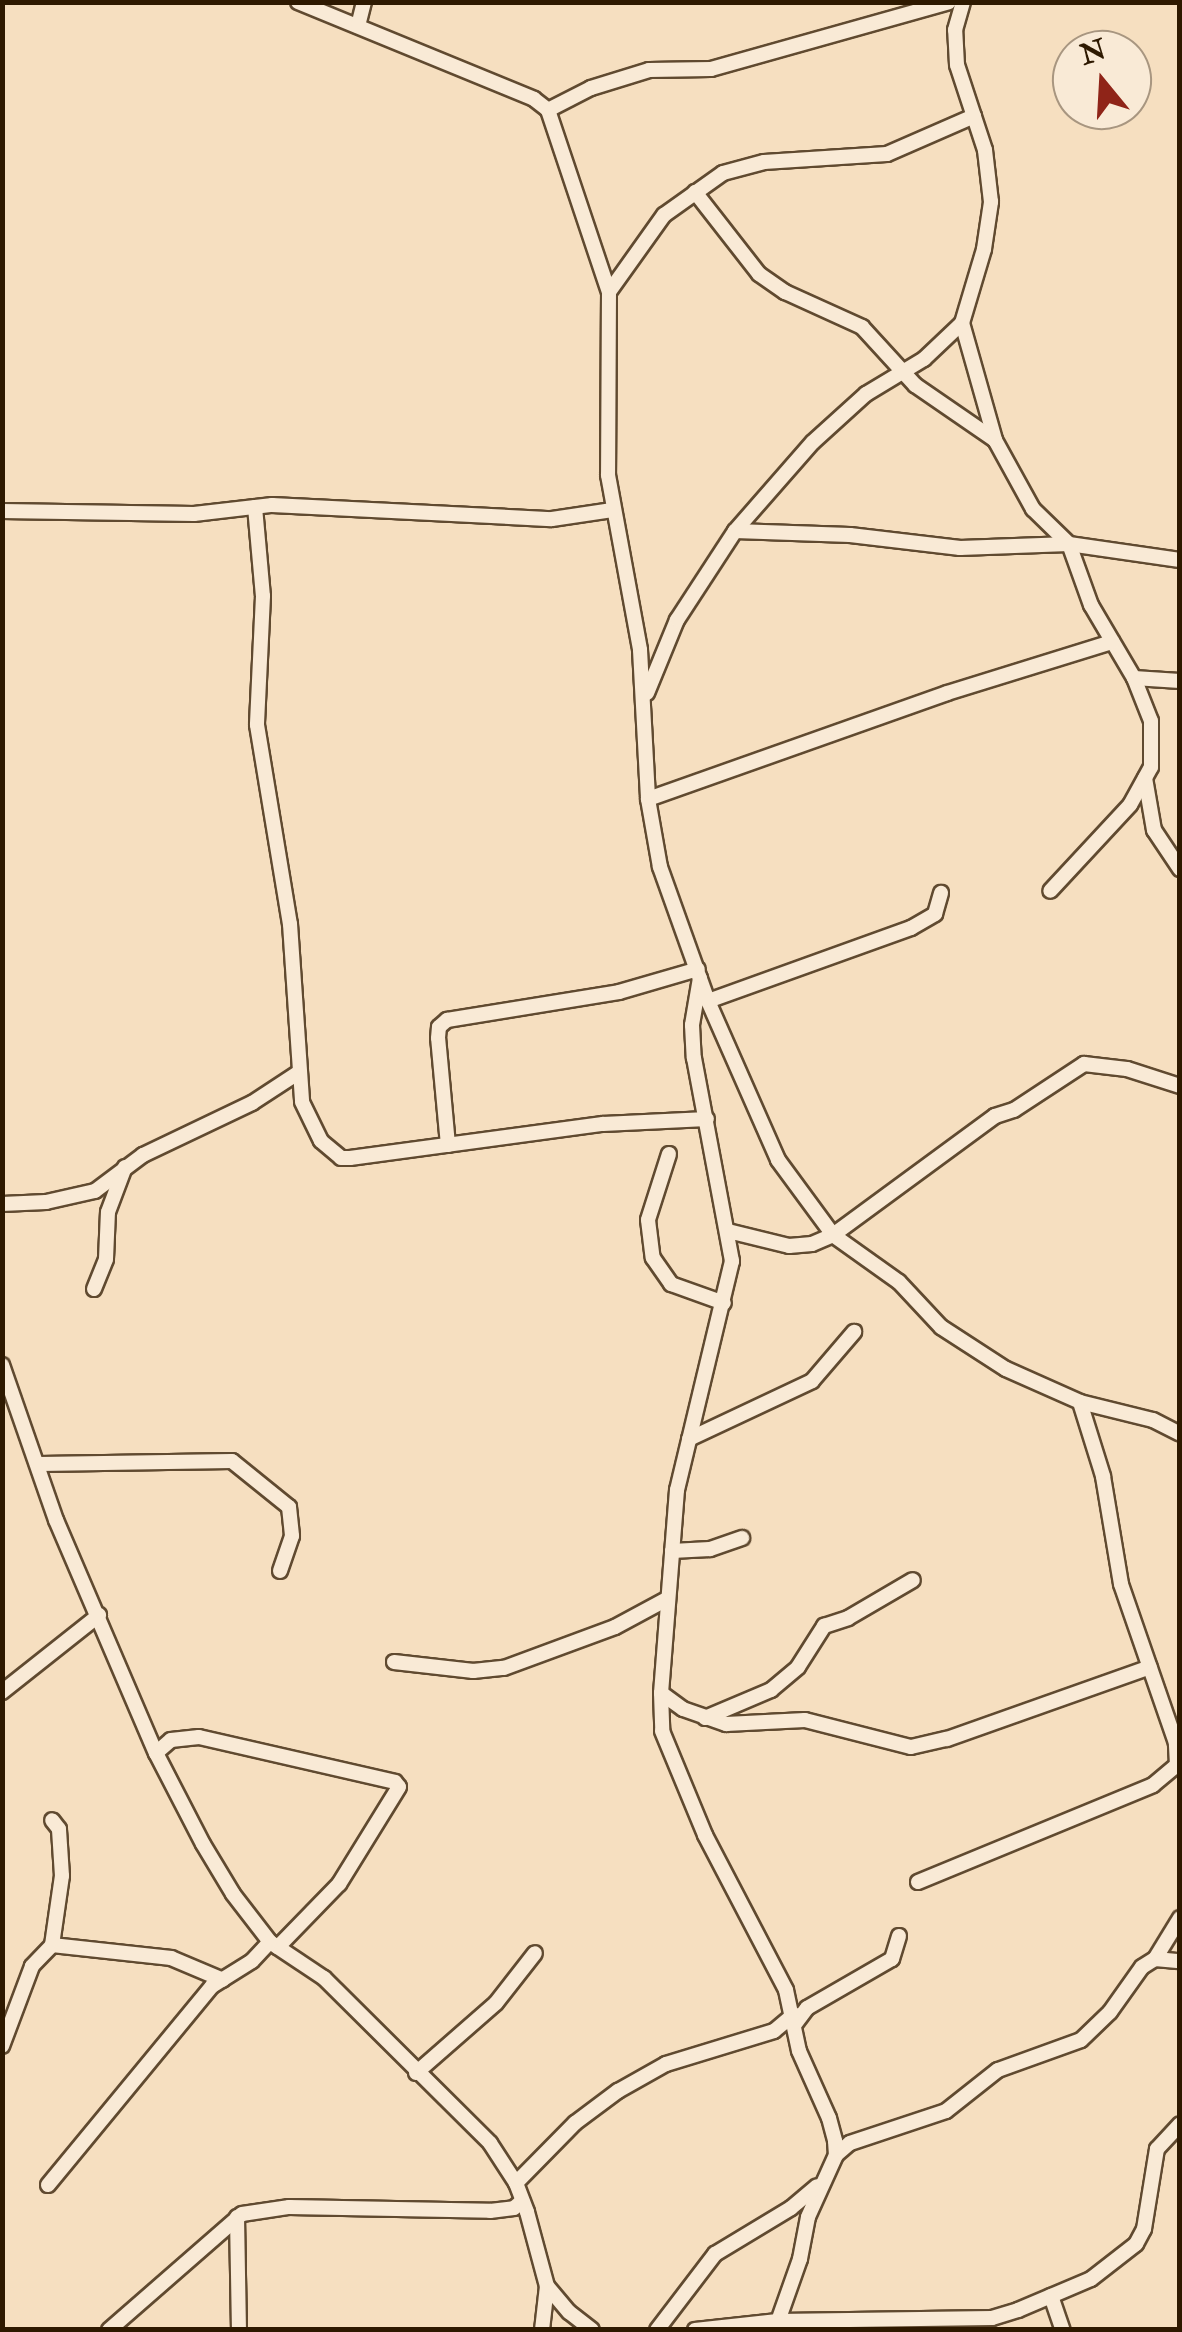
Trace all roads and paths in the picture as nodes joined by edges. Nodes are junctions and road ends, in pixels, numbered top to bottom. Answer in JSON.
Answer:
{"nodes":[{"id":1,"x":298,"y":2,"type":"edge"},
{"id":2,"x":364,"y":2,"type":"edge"},
{"id":3,"x":949,"y":2,"type":"edge"},
{"id":4,"x":963,"y":2,"type":"edge"},
{"id":5,"x":358,"y":26,"type":"junction"},
{"id":6,"x":548,"y":110,"type":"junction"},
{"id":7,"x":974,"y":116,"type":"junction"},
{"id":8,"x":695,"y":192,"type":"junction"},
{"id":9,"x":609,"y":292,"type":"junction"},
{"id":10,"x":962,"y":323,"type":"junction"},
{"id":11,"x":904,"y":369,"type":"junction"},
{"id":12,"x":996,"y":440,"type":"junction"},
{"id":13,"x":255,"y":507,"type":"junction"},
{"id":14,"x":2,"y":510,"type":"edge"},
{"id":15,"x":612,"y":510,"type":"junction"},
{"id":16,"x":735,"y":531,"type":"junction"},
{"id":17,"x":1068,"y":544,"type":"junction"},
{"id":18,"x":1180,"y":560,"type":"edge"},
{"id":19,"x":1112,"y":642,"type":"junction"},
{"id":20,"x":1134,"y":678,"type":"junction"},
{"id":21,"x":1180,"y":681,"type":"edge"},
{"id":22,"x":645,"y":698,"type":"junction"},
{"id":23,"x":1145,"y":778,"type":"junction"},
{"id":24,"x":648,"y":799,"type":"junction"},
{"id":25,"x":1180,"y":868,"type":"edge"},
{"id":26,"x":1050,"y":891,"type":"dead end"},
{"id":27,"x":941,"y":893,"type":"dead end"},
{"id":28,"x":699,"y":973,"type":"junction"},
{"id":29,"x":708,"y":1001,"type":"junction"},
{"id":30,"x":298,"y":1074,"type":"junction"},
{"id":31,"x":1180,"y":1086,"type":"edge"},
{"id":32,"x":706,"y":1120,"type":"junction"},
{"id":33,"x":448,"y":1145,"type":"junction"},
{"id":34,"x":669,"y":1154,"type":"dead end"},
{"id":35,"x":125,"y":1166,"type":"junction"},
{"id":36,"x":2,"y":1204,"type":"edge"},
{"id":37,"x":728,"y":1231,"type":"junction"},
{"id":38,"x":833,"y":1235,"type":"junction"},
{"id":39,"x":94,"y":1289,"type":"dead end"},
{"id":40,"x":724,"y":1303,"type":"junction"},
{"id":41,"x":854,"y":1332,"type":"dead end"},
{"id":42,"x":2,"y":1365,"type":"edge"},
{"id":43,"x":1080,"y":1402,"type":"junction"},
{"id":44,"x":1180,"y":1434,"type":"edge"},
{"id":45,"x":689,"y":1440,"type":"junction"},
{"id":46,"x":40,"y":1464,"type":"junction"},
{"id":47,"x":742,"y":1538,"type":"dead end"},
{"id":48,"x":672,"y":1551,"type":"junction"},
{"id":49,"x":280,"y":1571,"type":"dead end"},
{"id":50,"x":912,"y":1580,"type":"dead end"},
{"id":51,"x":667,"y":1599,"type":"junction"},
{"id":52,"x":99,"y":1616,"type":"junction"},
{"id":53,"x":394,"y":1662,"type":"dead end"},
{"id":54,"x":1150,"y":1668,"type":"junction"},
{"id":55,"x":2,"y":1692,"type":"edge"},
{"id":56,"x":661,"y":1693,"type":"junction"},
{"id":57,"x":704,"y":1719,"type":"junction"},
{"id":58,"x":156,"y":1754,"type":"junction"},
{"id":59,"x":52,"y":1820,"type":"dead end"},
{"id":60,"x":918,"y":1882,"type":"dead end"},
{"id":61,"x":1180,"y":1918,"type":"edge"},
{"id":62,"x":899,"y":1936,"type":"dead end"},
{"id":63,"x":52,"y":1945,"type":"junction"},
{"id":64,"x":274,"y":1945,"type":"junction"},
{"id":65,"x":535,"y":1953,"type":"dead end"},
{"id":66,"x":1155,"y":1959,"type":"junction"},
{"id":67,"x":1180,"y":1961,"type":"edge"},
{"id":68,"x":223,"y":1980,"type":"junction"},
{"id":69,"x":795,"y":2019,"type":"junction"},
{"id":70,"x":2,"y":2046,"type":"edge"},
{"id":71,"x":416,"y":2073,"type":"junction"},
{"id":72,"x":1180,"y":2124,"type":"edge"},
{"id":73,"x":836,"y":2155,"type":"junction"},
{"id":74,"x":516,"y":2183,"type":"junction"},
{"id":75,"x":820,"y":2183,"type":"junction"},
{"id":76,"x":48,"y":2185,"type":"dead end"},
{"id":77,"x":522,"y":2202,"type":"junction"},
{"id":78,"x":236,"y":2217,"type":"junction"},
{"id":79,"x":547,"y":2286,"type":"junction"},
{"id":80,"x":1051,"y":2296,"type":"junction"},
{"id":81,"x":778,"y":2321,"type":"junction"},
{"id":82,"x":109,"y":2330,"type":"edge"},
{"id":83,"x":240,"y":2330,"type":"edge"},
{"id":84,"x":542,"y":2330,"type":"edge"},
{"id":85,"x":592,"y":2330,"type":"edge"},
{"id":86,"x":656,"y":2330,"type":"edge"},
{"id":87,"x":695,"y":2330,"type":"edge"},
{"id":88,"x":1063,"y":2330,"type":"edge"}],
"edges":[{"from":1,"to":5,"type":"street"},
{"from":2,"to":5,"type":"street"},
{"from":3,"to":6,"type":"street"},
{"from":4,"to":7,"type":"street"},
{"from":5,"to":6,"type":"street"},
{"from":6,"to":9,"type":"street"},
{"from":7,"to":8,"type":"street"},
{"from":7,"to":10,"type":"street"},
{"from":8,"to":9,"type":"street"},
{"from":8,"to":11,"type":"street"},
{"from":9,"to":15,"type":"street"},
{"from":10,"to":11,"type":"street"},
{"from":10,"to":12,"type":"street"},
{"from":11,"to":12,"type":"street"},
{"from":11,"to":16,"type":"street"},
{"from":12,"to":17,"type":"street"},
{"from":13,"to":14,"type":"street"},
{"from":13,"to":15,"type":"street"},
{"from":13,"to":30,"type":"street"},
{"from":15,"to":22,"type":"street"},
{"from":16,"to":17,"type":"street"},
{"from":16,"to":22,"type":"street"},
{"from":17,"to":18,"type":"street"},
{"from":17,"to":19,"type":"street"},
{"from":19,"to":20,"type":"street"},
{"from":19,"to":24,"type":"street"},
{"from":20,"to":21,"type":"street"},
{"from":20,"to":23,"type":"street"},
{"from":22,"to":24,"type":"street"},
{"from":23,"to":25,"type":"street"},
{"from":23,"to":26,"type":"street"},
{"from":24,"to":28,"type":"street"},
{"from":27,"to":29,"type":"street"},
{"from":28,"to":29,"type":"street"},
{"from":28,"to":32,"type":"street"},
{"from":28,"to":33,"type":"street"},
{"from":29,"to":38,"type":"street"},
{"from":30,"to":33,"type":"street"},
{"from":30,"to":35,"type":"street"},
{"from":31,"to":38,"type":"street"},
{"from":32,"to":33,"type":"street"},
{"from":32,"to":37,"type":"street"},
{"from":34,"to":40,"type":"street"},
{"from":35,"to":36,"type":"street"},
{"from":35,"to":39,"type":"street"},
{"from":37,"to":38,"type":"street"},
{"from":37,"to":40,"type":"street"},
{"from":38,"to":43,"type":"street"},
{"from":40,"to":45,"type":"street"},
{"from":41,"to":45,"type":"street"},
{"from":42,"to":46,"type":"street"},
{"from":43,"to":44,"type":"street"},
{"from":43,"to":54,"type":"street"},
{"from":45,"to":48,"type":"street"},
{"from":46,"to":49,"type":"street"},
{"from":46,"to":52,"type":"street"},
{"from":47,"to":48,"type":"street"},
{"from":48,"to":51,"type":"street"},
{"from":50,"to":57,"type":"street"},
{"from":51,"to":53,"type":"street"},
{"from":51,"to":56,"type":"street"},
{"from":52,"to":55,"type":"street"},
{"from":52,"to":58,"type":"street"},
{"from":54,"to":57,"type":"street"},
{"from":54,"to":60,"type":"street"},
{"from":56,"to":57,"type":"street"},
{"from":56,"to":69,"type":"street"},
{"from":58,"to":64,"type":"street"},
{"from":58,"to":64,"type":"street"},
{"from":59,"to":63,"type":"street"},
{"from":61,"to":66,"type":"street"},
{"from":62,"to":69,"type":"street"},
{"from":63,"to":68,"type":"street"},
{"from":63,"to":70,"type":"street"},
{"from":64,"to":68,"type":"street"},
{"from":64,"to":71,"type":"street"},
{"from":65,"to":71,"type":"street"},
{"from":66,"to":67,"type":"street"},
{"from":66,"to":73,"type":"street"},
{"from":68,"to":76,"type":"street"},
{"from":69,"to":73,"type":"street"},
{"from":69,"to":74,"type":"street"},
{"from":71,"to":74,"type":"street"},
{"from":72,"to":80,"type":"street"},
{"from":73,"to":75,"type":"street"},
{"from":74,"to":77,"type":"street"},
{"from":75,"to":81,"type":"street"},
{"from":75,"to":86,"type":"street"},
{"from":77,"to":78,"type":"street"},
{"from":77,"to":79,"type":"street"},
{"from":78,"to":82,"type":"street"},
{"from":78,"to":83,"type":"street"},
{"from":79,"to":84,"type":"street"},
{"from":79,"to":85,"type":"street"},
{"from":80,"to":81,"type":"street"},
{"from":80,"to":88,"type":"street"},
{"from":81,"to":87,"type":"street"}]}
